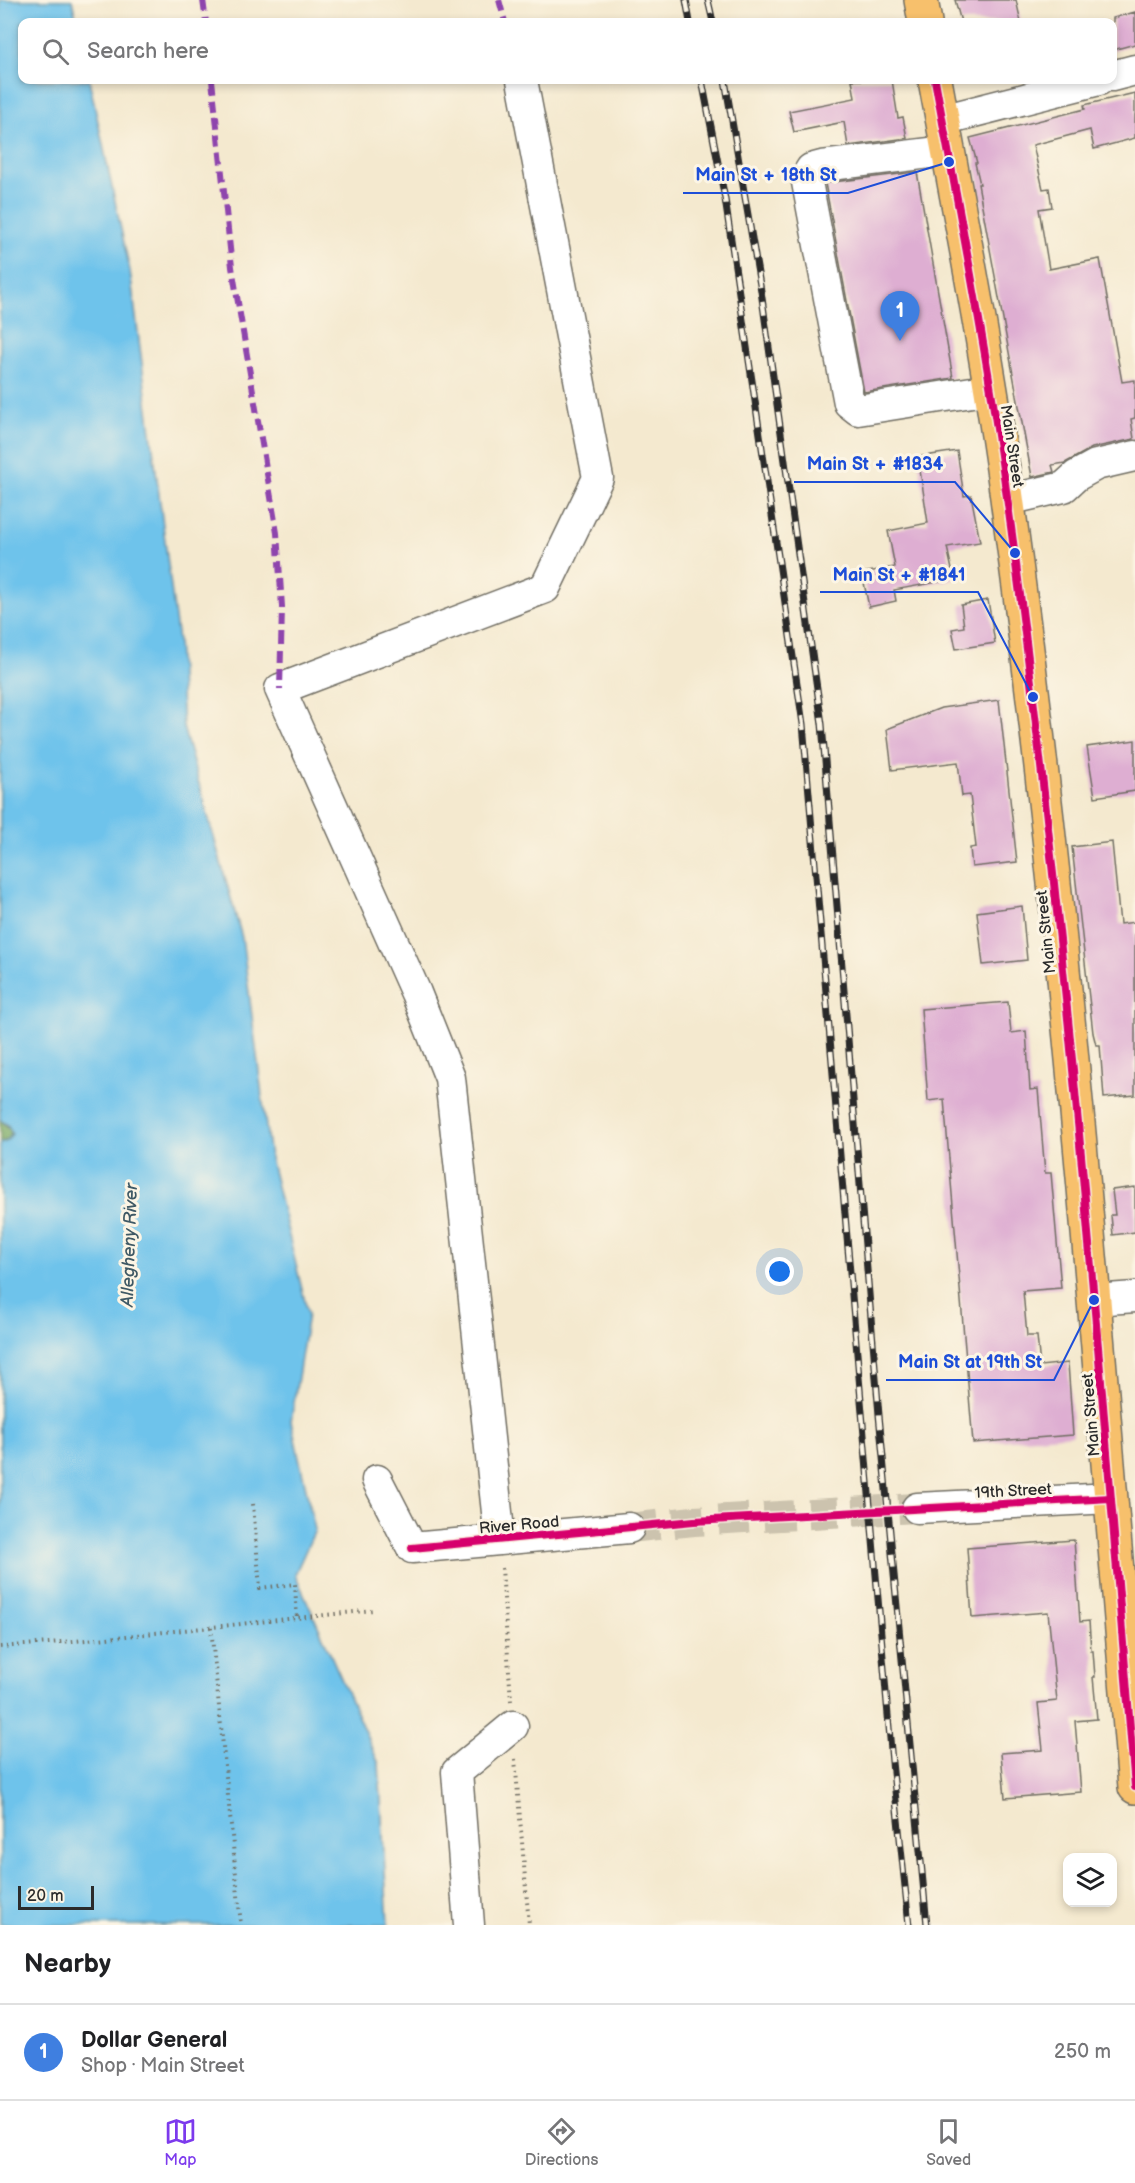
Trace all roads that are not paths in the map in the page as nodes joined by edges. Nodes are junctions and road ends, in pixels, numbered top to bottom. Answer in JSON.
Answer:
{"nodes":[{"id":1,"x":921,"y":0,"type":"edge"},
{"id":2,"x":924,"y":18,"type":"edge"},
{"id":3,"x":1135,"y":70,"type":"edge"},
{"id":4,"x":1117,"y":75,"type":"edge"},
{"id":5,"x":523,"y":84,"type":"edge"},
{"id":6,"x":936,"y":84,"type":"edge"},
{"id":7,"x":1088,"y":84,"type":"edge"},
{"id":8,"x":945,"y":135,"type":"junction"},
{"id":9,"x":991,"y":389,"type":"junction"},
{"id":10,"x":1135,"y":456,"type":"edge"},
{"id":11,"x":1008,"y":500,"type":"junction"},
{"id":12,"x":1135,"y":1298,"type":"edge"},
{"id":13,"x":1094,"y":1300,"type":"junction"},
{"id":14,"x":377,"y":1480,"type":"dead end"},
{"id":15,"x":1110,"y":1498,"type":"junction"},
{"id":16,"x":916,"y":1508,"type":"tunnel mouth"},
{"id":17,"x":629,"y":1528,"type":"tunnel mouth"},
{"id":18,"x":500,"y":1540,"type":"junction"},
{"id":19,"x":513,"y":1726,"type":"dead end"},
{"id":20,"x":1135,"y":1787,"type":"edge"},
{"id":21,"x":468,"y":1925,"type":"edge"}],
"edges":[{"from":1,"to":2,"type":"main road"},
{"from":3,"to":4,"type":"street"},
{"from":5,"to":18,"type":"street"},
{"from":6,"to":8,"type":"main road","name":"Main Street"},
{"from":7,"to":8,"type":"street"},
{"from":8,"to":9,"type":"main road","name":"Main Street"},
{"from":8,"to":9,"type":"street"},
{"from":9,"to":11,"type":"main road","name":"Main Street"},
{"from":10,"to":11,"type":"street"},
{"from":11,"to":13,"type":"main road","name":"Main Street"},
{"from":12,"to":13,"type":"street"},
{"from":13,"to":15,"type":"main road","name":"Main Street"},
{"from":14,"to":18,"type":"street","name":"River Road"},
{"from":15,"to":16,"type":"street","name":"19th Street"},
{"from":15,"to":20,"type":"main road","name":"Main Street"},
{"from":17,"to":18,"type":"street","name":"River Road"},
{"from":19,"to":21,"type":"street"}]}
